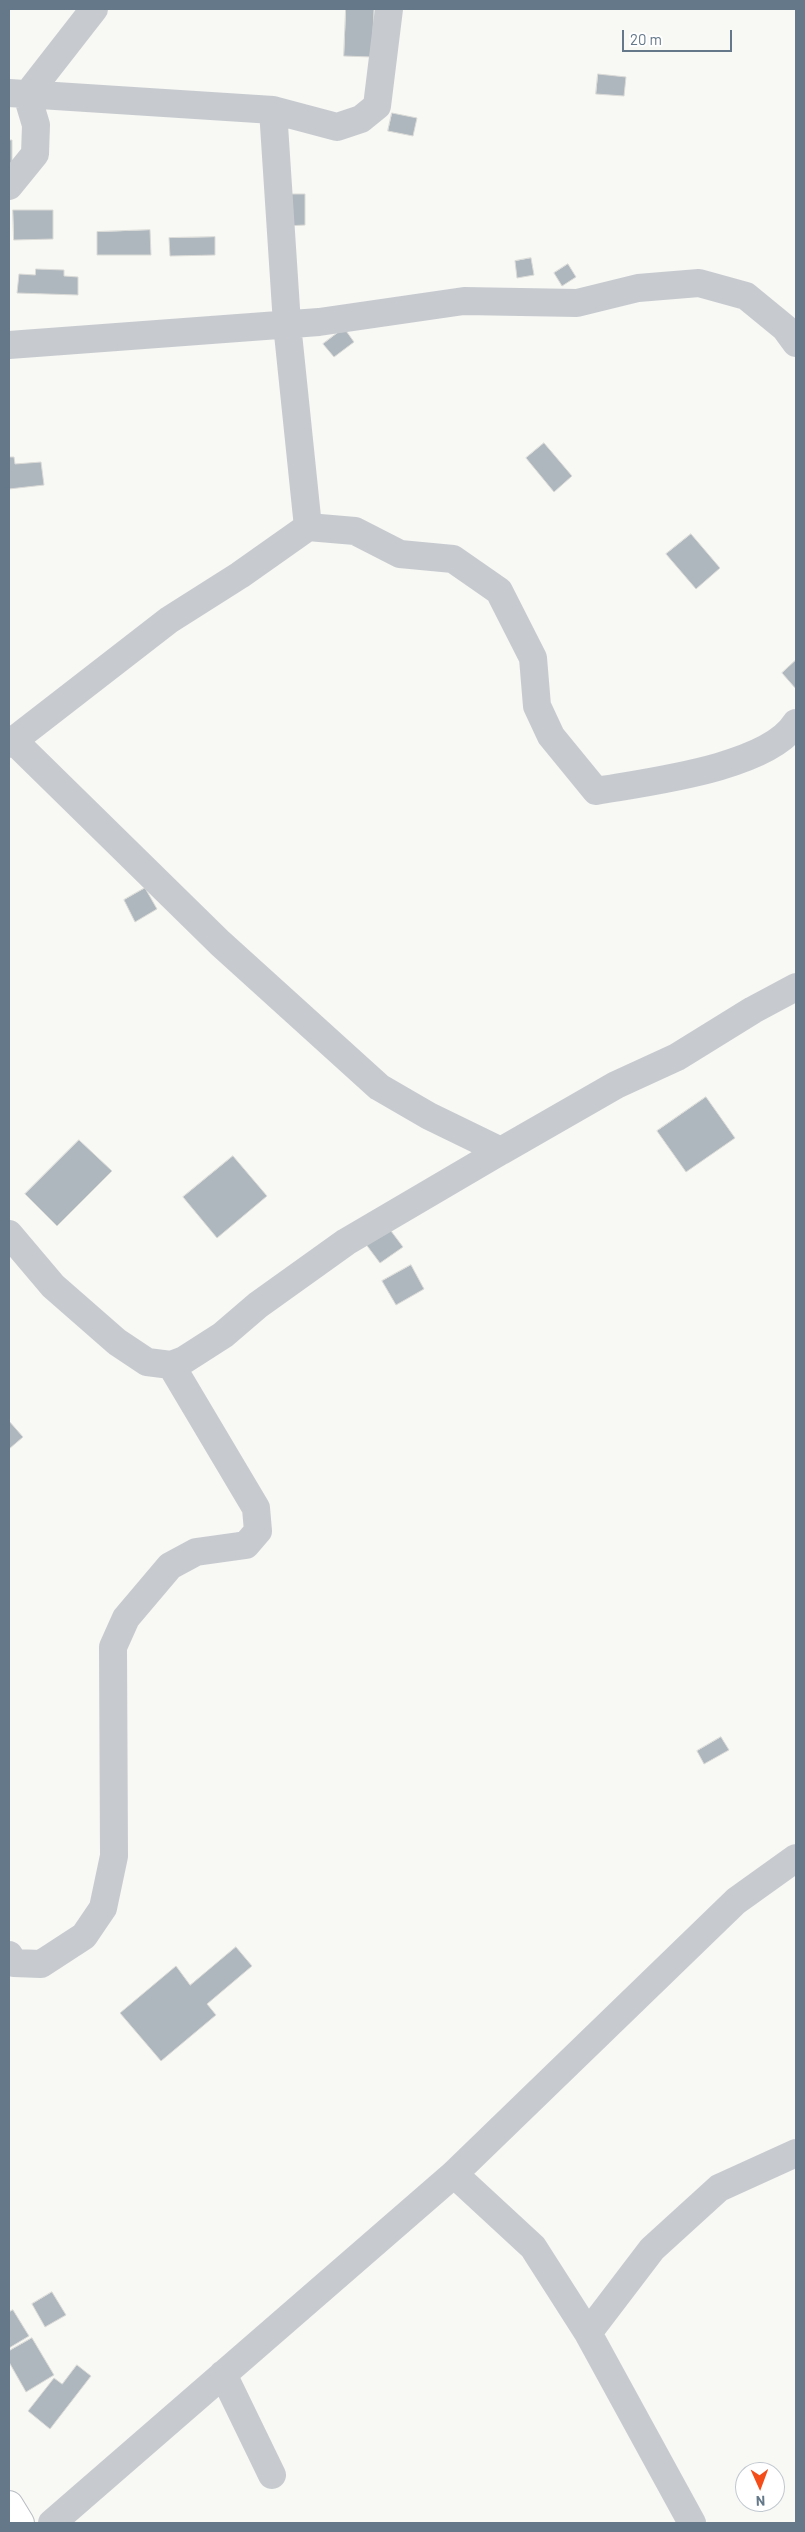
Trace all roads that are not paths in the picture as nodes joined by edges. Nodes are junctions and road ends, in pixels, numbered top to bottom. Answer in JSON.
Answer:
{"nodes":[{"id":1,"x":94,"y":9,"type":"edge"},
{"id":2,"x":389,"y":9,"type":"edge"},
{"id":3,"x":18,"y":94,"type":"edge"},
{"id":4,"x":273,"y":110,"type":"junction"},
{"id":5,"x":9,"y":186,"type":"edge"},
{"id":6,"x":287,"y":324,"type":"junction"},
{"id":7,"x":796,"y":343,"type":"edge"},
{"id":8,"x":9,"y":345,"type":"edge"},
{"id":9,"x":308,"y":527,"type":"junction"},
{"id":10,"x":796,"y":723,"type":"edge"},
{"id":11,"x":11,"y":742,"type":"edge"},
{"id":12,"x":796,"y":987,"type":"edge"},
{"id":13,"x":501,"y":1151,"type":"junction"},
{"id":14,"x":9,"y":1234,"type":"edge"},
{"id":15,"x":171,"y":1365,"type":"junction"},
{"id":16,"x":796,"y":1858,"type":"edge"},
{"id":17,"x":9,"y":1955,"type":"edge"},
{"id":18,"x":796,"y":2153,"type":"edge"},
{"id":19,"x":454,"y":2174,"type":"junction"},
{"id":20,"x":588,"y":2333,"type":"junction"},
{"id":21,"x":223,"y":2374,"type":"junction"},
{"id":22,"x":272,"y":2475,"type":"dead end"},
{"id":23,"x":9,"y":2505,"type":"edge"},
{"id":24,"x":20,"y":2523,"type":"edge"},
{"id":25,"x":52,"y":2523,"type":"edge"},
{"id":26,"x":692,"y":2523,"type":"edge"}],
"edges":[{"from":1,"to":3,"type":"street"},
{"from":2,"to":4,"type":"street"},
{"from":3,"to":4,"type":"street"},
{"from":3,"to":5,"type":"street"},
{"from":4,"to":6,"type":"street"},
{"from":6,"to":7,"type":"street"},
{"from":6,"to":8,"type":"street"},
{"from":6,"to":9,"type":"street"},
{"from":9,"to":10,"type":"street"},
{"from":9,"to":11,"type":"street"},
{"from":11,"to":13,"type":"street"},
{"from":12,"to":13,"type":"street"},
{"from":13,"to":15,"type":"street"},
{"from":14,"to":15,"type":"street"},
{"from":15,"to":17,"type":"street"},
{"from":16,"to":19,"type":"street"},
{"from":18,"to":20,"type":"street"},
{"from":19,"to":20,"type":"street"},
{"from":19,"to":21,"type":"street"},
{"from":20,"to":26,"type":"street"},
{"from":21,"to":22,"type":"street"},
{"from":21,"to":25,"type":"street"},
{"from":23,"to":24,"type":"main road"}]}
